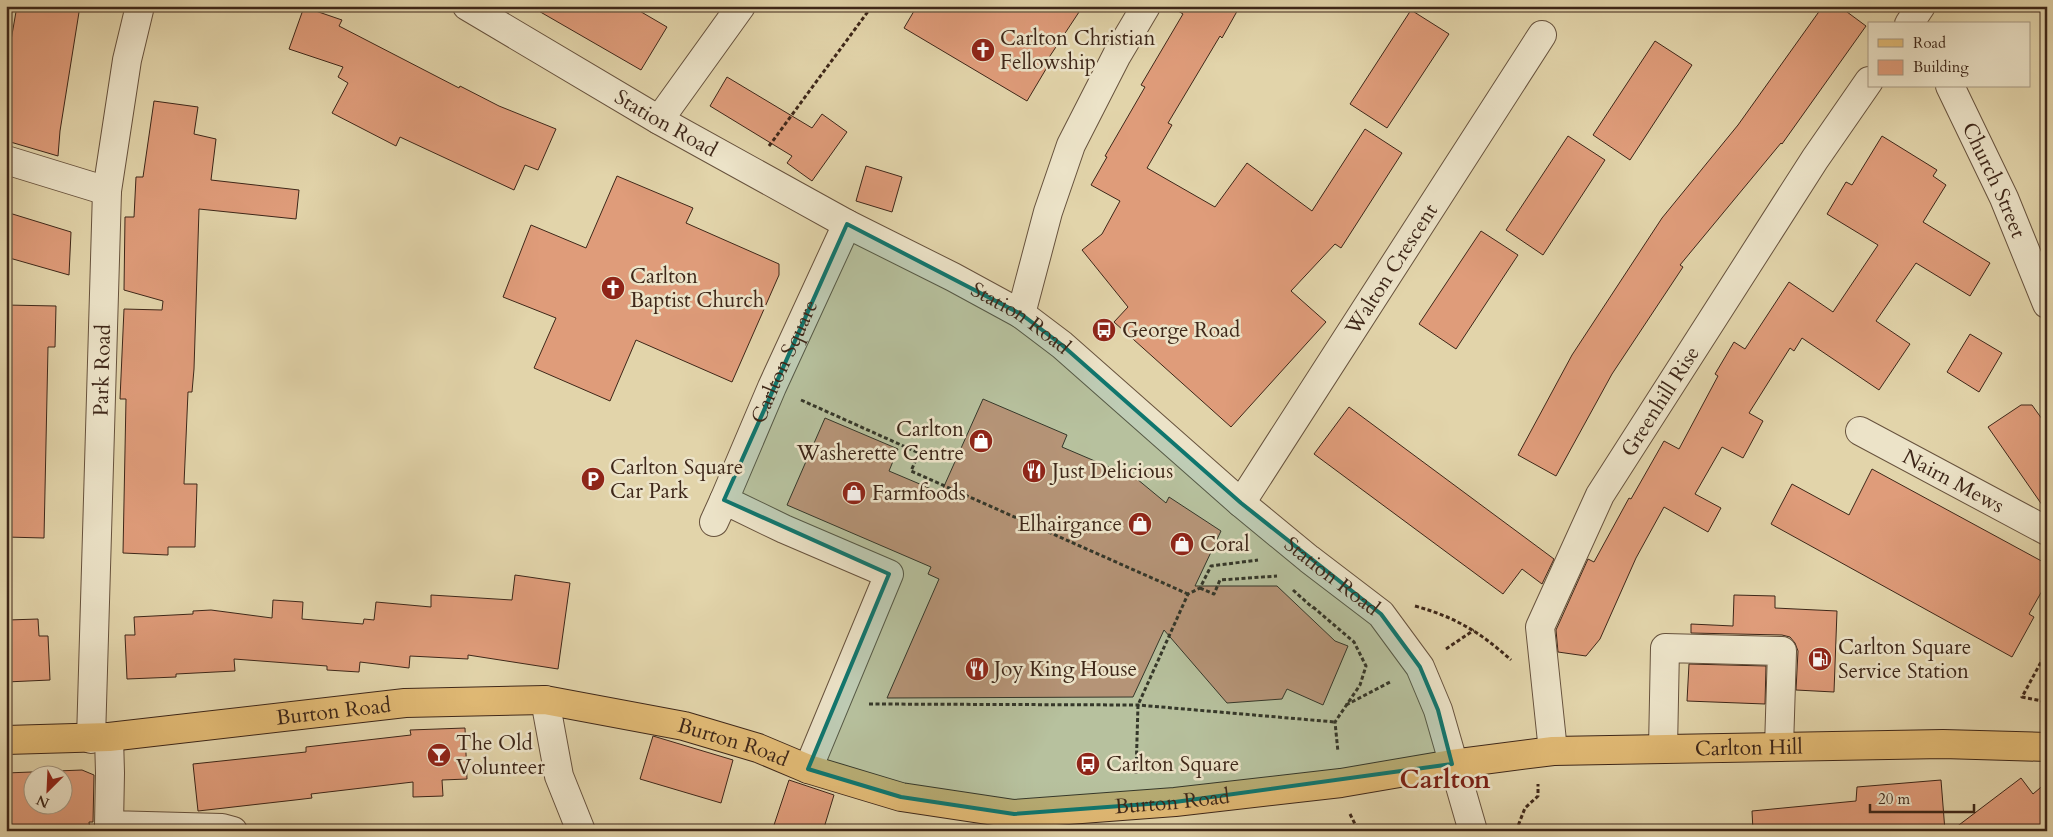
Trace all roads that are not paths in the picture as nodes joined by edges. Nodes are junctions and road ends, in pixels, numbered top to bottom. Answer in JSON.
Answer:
{"nodes":[{"id":1,"x":140,"y":6,"type":"edge"},
{"id":2,"x":467,"y":6,"type":"edge"},
{"id":3,"x":741,"y":6,"type":"edge"},
{"id":4,"x":1146,"y":6,"type":"edge"},
{"id":5,"x":1922,"y":6,"type":"edge"},
{"id":6,"x":1910,"y":22,"type":"edge"},
{"id":7,"x":1925,"y":22,"type":"edge"},
{"id":8,"x":1542,"y":36,"type":"dead end"},
{"id":9,"x":1868,"y":82,"type":"edge"},
{"id":10,"x":1951,"y":88,"type":"edge"},
{"id":11,"x":659,"y":120,"type":"junction"},
{"id":12,"x":6,"y":160,"type":"edge"},
{"id":13,"x":107,"y":191,"type":"junction"},
{"id":14,"x":847,"y":224,"type":"junction"},
{"id":15,"x":2047,"y":304,"type":"edge"},
{"id":16,"x":1021,"y":314,"type":"junction"},
{"id":17,"x":1860,"y":431,"type":"dead end"},
{"id":18,"x":1241,"y":503,"type":"junction"},
{"id":19,"x":2047,"y":531,"type":"edge"},
{"id":20,"x":545,"y":700,"type":"junction"},
{"id":21,"x":100,"y":738,"type":"junction"},
{"id":22,"x":6,"y":740,"type":"edge"},
{"id":23,"x":1779,"y":747,"type":"junction"},
{"id":24,"x":2047,"y":747,"type":"edge"},
{"id":25,"x":1663,"y":749,"type":"junction"},
{"id":26,"x":1553,"y":751,"type":"junction"},
{"id":27,"x":1452,"y":764,"type":"junction"},
{"id":28,"x":808,"y":769,"type":"junction"},
{"id":29,"x":109,"y":828,"type":"edge"},
{"id":30,"x":234,"y":831,"type":"edge"},
{"id":31,"x":581,"y":831,"type":"edge"},
{"id":32,"x":1473,"y":831,"type":"edge"}],
"edges":[{"from":1,"to":13,"type":"street","name":"Park Road"},
{"from":2,"to":11,"type":"street","name":"Station Road"},
{"from":3,"to":11,"type":"street"},
{"from":4,"to":16,"type":"street"},
{"from":5,"to":6,"type":"street"},
{"from":5,"to":7,"type":"street"},
{"from":8,"to":18,"type":"street","name":"Walton Crescent"},
{"from":9,"to":26,"type":"street","name":"Greenhill Rise"},
{"from":10,"to":15,"type":"street","name":"Church Street"},
{"from":11,"to":14,"type":"street","name":"Station Road"},
{"from":12,"to":13,"type":"street"},
{"from":13,"to":21,"type":"street","name":"Park Road"},
{"from":14,"to":16,"type":"street","name":"Station Road"},
{"from":14,"to":28,"type":"street","name":"Carlton Square"},
{"from":16,"to":18,"type":"street","name":"Station Road"},
{"from":17,"to":19,"type":"street","name":"Nairn Mews"},
{"from":18,"to":27,"type":"street","name":"Station Road"},
{"from":20,"to":21,"type":"main road","name":"Burton Road"},
{"from":20,"to":28,"type":"main road","name":"Burton Road"},
{"from":20,"to":31,"type":"street"},
{"from":21,"to":22,"type":"main road","name":"Burton Road"},
{"from":21,"to":29,"type":"street","name":"Park Road"},
{"from":23,"to":24,"type":"main road","name":"Carlton Hill"},
{"from":23,"to":25,"type":"main road","name":"Carlton Hill"},
{"from":23,"to":25,"type":"street"},
{"from":25,"to":26,"type":"main road","name":"Carlton Hill"},
{"from":26,"to":27,"type":"main road","name":"Carlton Hill"},
{"from":27,"to":28,"type":"main road","name":"Burton Road"},
{"from":27,"to":32,"type":"street","name":"Station Road"},
{"from":29,"to":30,"type":"street"}]}
